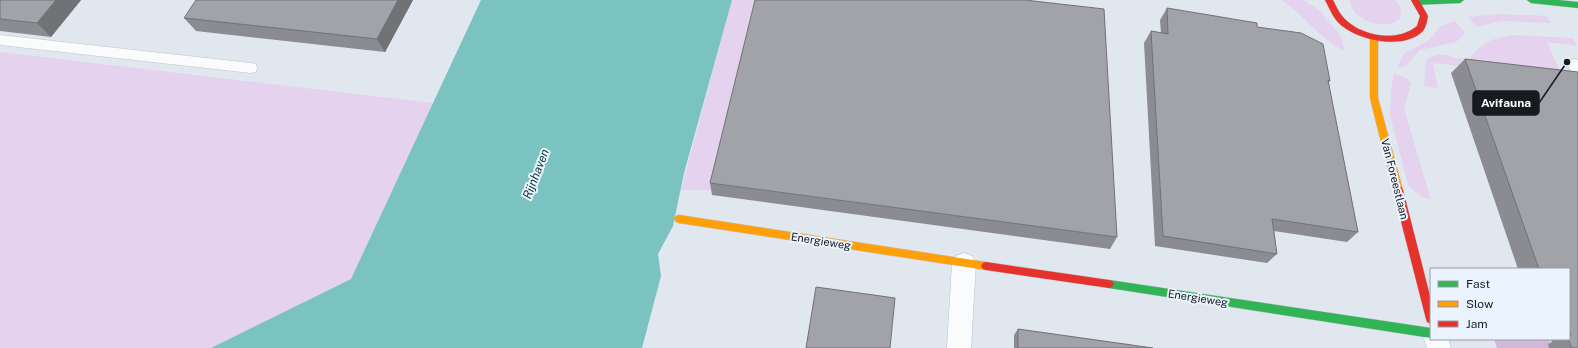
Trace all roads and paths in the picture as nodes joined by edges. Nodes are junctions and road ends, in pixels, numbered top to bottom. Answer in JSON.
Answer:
{"nodes":[{"id":1,"x":1329,"y":0,"type":"edge"},
{"id":2,"x":1460,"y":0,"type":"edge"},
{"id":3,"x":1531,"y":0,"type":"edge"},
{"id":4,"x":1416,"y":1,"type":"edge"},
{"id":5,"x":1578,"y":5,"type":"edge"},
{"id":6,"x":1374,"y":38,"type":"junction"},
{"id":7,"x":0,"y":40,"type":"edge"},
{"id":8,"x":1578,"y":64,"type":"edge"},
{"id":9,"x":251,"y":68,"type":"dead end"},
{"id":10,"x":1578,"y":74,"type":"edge"},
{"id":11,"x":679,"y":219,"type":"dead end"},
{"id":12,"x":964,"y":262,"type":"junction"},
{"id":13,"x":1430,"y":315,"type":"edge"},
{"id":14,"x":1430,"y":333,"type":"edge"},
{"id":15,"x":959,"y":348,"type":"edge"}],
"edges":[{"from":1,"to":6,"type":"street"},
{"from":2,"to":4,"type":"street"},
{"from":3,"to":5,"type":"street"},
{"from":4,"to":6,"type":"street"},
{"from":6,"to":13,"type":"street","name":"Van Foreestlaan"},
{"from":7,"to":9,"type":"lane"},
{"from":8,"to":10,"type":"lane"},
{"from":11,"to":12,"type":"street","name":"Energieweg"},
{"from":12,"to":14,"type":"street","name":"Energieweg"},
{"from":12,"to":15,"type":"street"}]}
